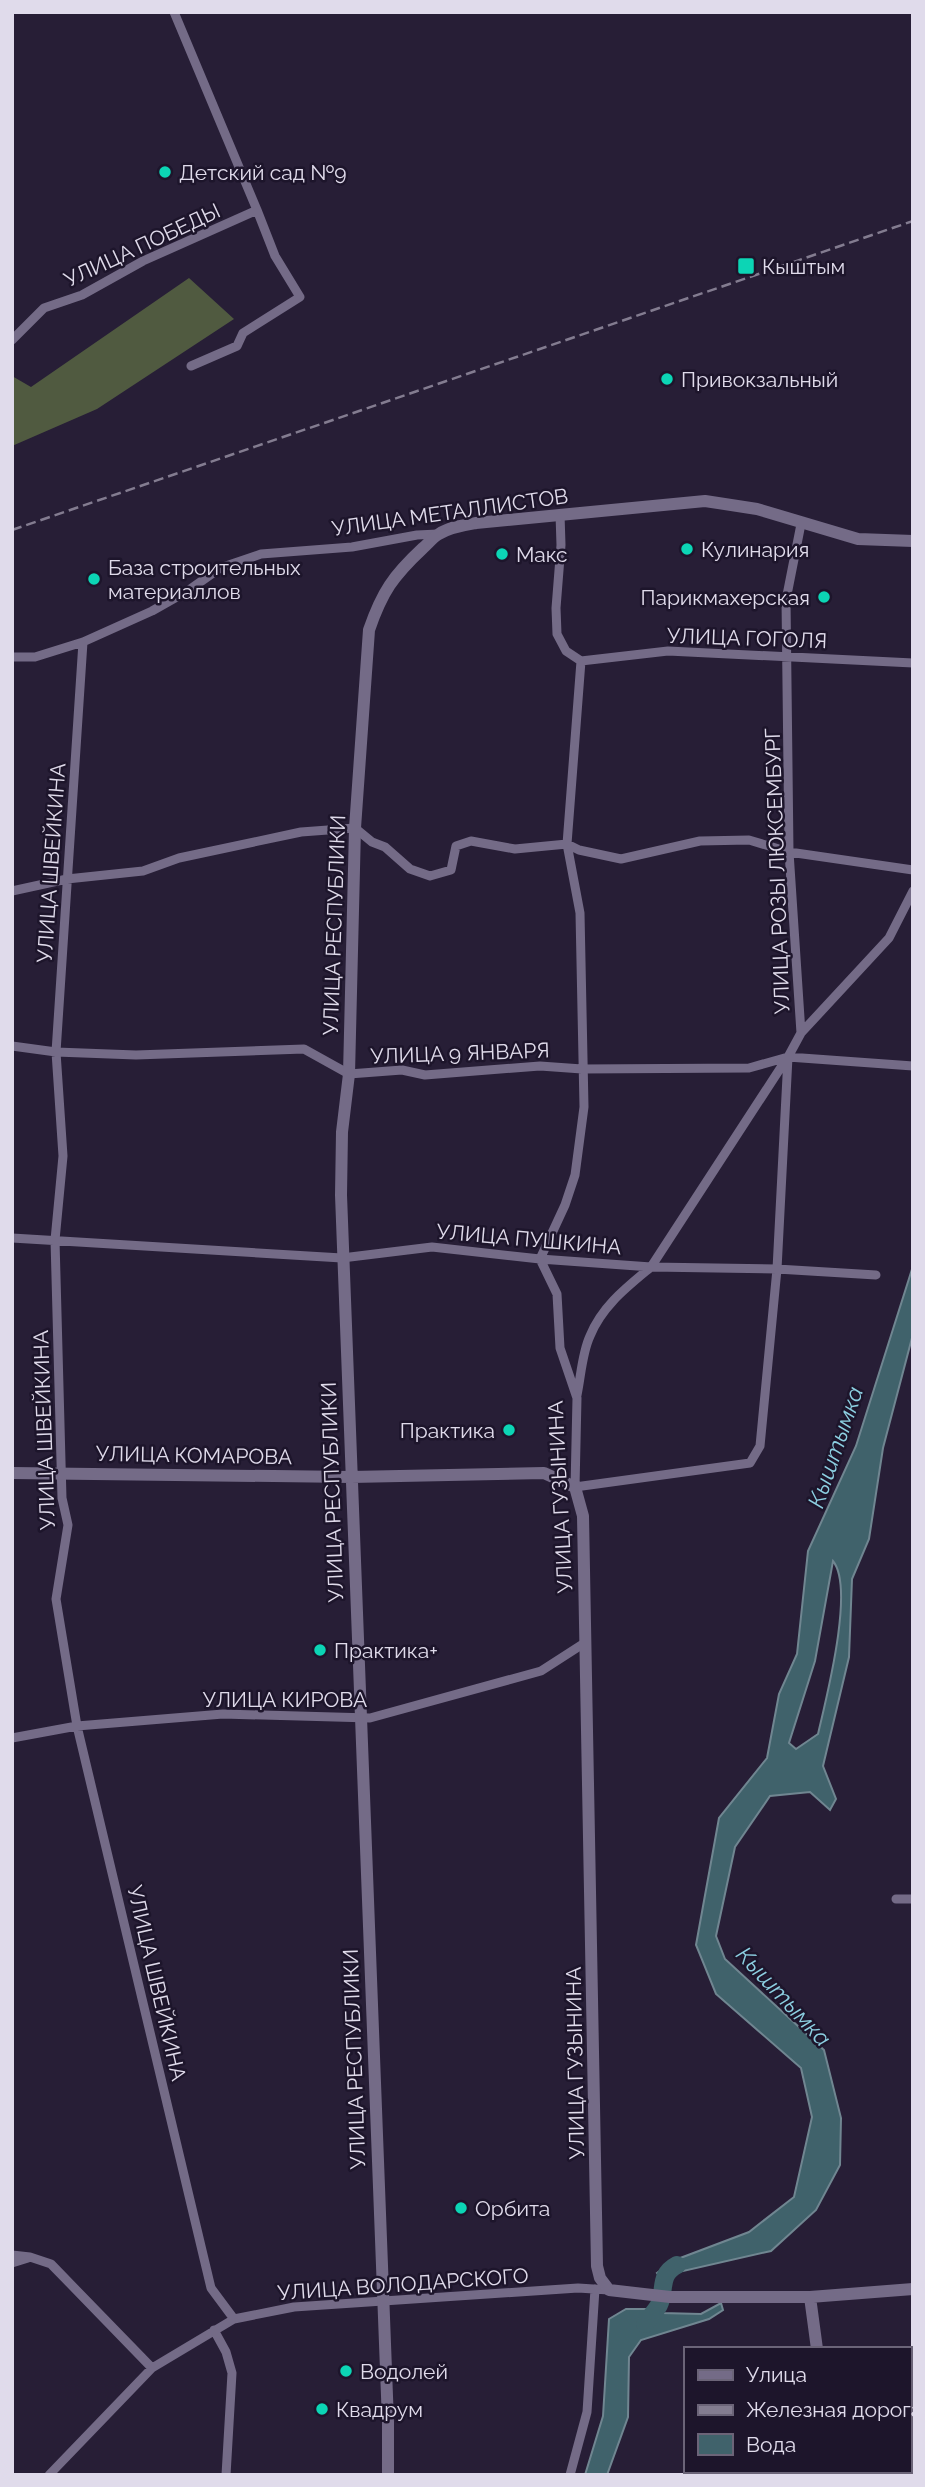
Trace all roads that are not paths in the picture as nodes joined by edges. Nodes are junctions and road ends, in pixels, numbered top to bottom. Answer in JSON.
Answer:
{"nodes":[{"id":1,"x":174,"y":12,"type":"edge"},
{"id":2,"x":257,"y":210,"type":"junction"},
{"id":3,"x":12,"y":340,"type":"edge"},
{"id":4,"x":191,"y":366,"type":"dead end"},
{"id":5,"x":560,"y":514,"type":"junction"},
{"id":6,"x":801,"y":524,"type":"junction"},
{"id":7,"x":438,"y":534,"type":"junction"},
{"id":8,"x":913,"y":541,"type":"edge"},
{"id":9,"x":83,"y":642,"type":"junction"},
{"id":10,"x":12,"y":657,"type":"edge"},
{"id":11,"x":788,"y":657,"type":"junction"},
{"id":12,"x":581,"y":661,"type":"junction"},
{"id":13,"x":913,"y":663,"type":"edge"},
{"id":14,"x":355,"y":828,"type":"junction"},
{"id":15,"x":566,"y":844,"type":"junction"},
{"id":16,"x":789,"y":852,"type":"junction"},
{"id":17,"x":913,"y":870,"type":"edge"},
{"id":18,"x":67,"y":879,"type":"junction"},
{"id":19,"x":12,"y":891,"type":"edge"},
{"id":20,"x":913,"y":891,"type":"edge"},
{"id":21,"x":801,"y":1033,"type":"junction"},
{"id":22,"x":12,"y":1046,"type":"edge"},
{"id":23,"x":56,"y":1052,"type":"junction"},
{"id":24,"x":788,"y":1057,"type":"junction"},
{"id":25,"x":913,"y":1066,"type":"edge"},
{"id":26,"x":582,"y":1069,"type":"junction"},
{"id":27,"x":349,"y":1074,"type":"junction"},
{"id":28,"x":12,"y":1238,"type":"edge"},
{"id":29,"x":55,"y":1240,"type":"junction"},
{"id":30,"x":342,"y":1258,"type":"junction"},
{"id":31,"x":540,"y":1259,"type":"junction"},
{"id":32,"x":651,"y":1267,"type":"junction"},
{"id":33,"x":776,"y":1269,"type":"junction"},
{"id":34,"x":876,"y":1275,"type":"dead end"},
{"id":35,"x":577,"y":1398,"type":"junction"},
{"id":36,"x":12,"y":1473,"type":"edge"},
{"id":37,"x":62,"y":1473,"type":"junction"},
{"id":38,"x":351,"y":1477,"type":"junction"},
{"id":39,"x":575,"y":1487,"type":"junction"},
{"id":40,"x":586,"y":1642,"type":"junction"},
{"id":41,"x":360,"y":1718,"type":"junction"},
{"id":42,"x":77,"y":1726,"type":"junction"},
{"id":43,"x":12,"y":1738,"type":"edge"},
{"id":44,"x":896,"y":1899,"type":"dead end"},
{"id":45,"x":913,"y":1899,"type":"edge"},
{"id":46,"x":12,"y":2255,"type":"edge"},
{"id":47,"x":30,"y":2257,"type":"junction"},
{"id":48,"x":12,"y":2263,"type":"edge"},
{"id":49,"x":594,"y":2289,"type":"junction"},
{"id":50,"x":913,"y":2289,"type":"edge"},
{"id":51,"x":609,"y":2290,"type":"junction"},
{"id":52,"x":810,"y":2297,"type":"junction"},
{"id":53,"x":382,"y":2300,"type":"junction"},
{"id":54,"x":234,"y":2319,"type":"junction"},
{"id":55,"x":214,"y":2330,"type":"junction"},
{"id":56,"x":817,"y":2347,"type":"edge"},
{"id":57,"x":152,"y":2368,"type":"junction"},
{"id":58,"x":49,"y":2475,"type":"edge"},
{"id":59,"x":226,"y":2475,"type":"edge"},
{"id":60,"x":388,"y":2475,"type":"edge"},
{"id":61,"x":570,"y":2475,"type":"edge"}],
"edges":[{"from":1,"to":2,"type":"street"},
{"from":2,"to":3,"type":"street","name":"УЛИЦА ПОБЕДЫ"},
{"from":2,"to":4,"type":"street"},
{"from":5,"to":6,"type":"main road","name":"УЛИЦА МЕТАЛЛИСТОВ"},
{"from":5,"to":7,"type":"main road","name":"УЛИЦА МЕТАЛЛИСТОВ"},
{"from":5,"to":12,"type":"street"},
{"from":6,"to":8,"type":"main road","name":"УЛИЦА МЕТАЛЛИСТОВ"},
{"from":6,"to":11,"type":"street","name":"УЛИЦА РОЗЫ ЛЮКСЕМБУРГ"},
{"from":7,"to":9,"type":"street","name":"УЛИЦА МЕТАЛЛИСТОВ"},
{"from":7,"to":14,"type":"main road","name":"УЛИЦА РЕСПУБЛИКИ"},
{"from":9,"to":10,"type":"street","name":"УЛИЦА МЕТАЛЛИСТОВ"},
{"from":9,"to":18,"type":"street","name":"УЛИЦА ШВЕЙКИНА"},
{"from":11,"to":12,"type":"street","name":"УЛИЦА ГОГОЛЯ"},
{"from":11,"to":13,"type":"street","name":"УЛИЦА ГОГОЛЯ"},
{"from":11,"to":16,"type":"street","name":"УЛИЦА РОЗЫ ЛЮКСЕМБУРГ"},
{"from":12,"to":15,"type":"street"},
{"from":14,"to":15,"type":"street"},
{"from":14,"to":18,"type":"street"},
{"from":14,"to":27,"type":"main road","name":"УЛИЦА РЕСПУБЛИКИ"},
{"from":15,"to":16,"type":"street"},
{"from":15,"to":26,"type":"street"},
{"from":16,"to":17,"type":"street"},
{"from":16,"to":21,"type":"street","name":"УЛИЦА РОЗЫ ЛЮКСЕМБУРГ"},
{"from":18,"to":19,"type":"street"},
{"from":18,"to":23,"type":"street","name":"УЛИЦА ШВЕЙКИНА"},
{"from":20,"to":21,"type":"street"},
{"from":21,"to":24,"type":"street","name":"УЛИЦА РОЗЫ ЛЮКСЕМБУРГ"},
{"from":22,"to":23,"type":"street","name":"УЛИЦА 9 ЯНВАРЯ"},
{"from":23,"to":27,"type":"street","name":"УЛИЦА 9 ЯНВАРЯ"},
{"from":23,"to":29,"type":"street","name":"УЛИЦА ШВЕЙКИНА"},
{"from":24,"to":25,"type":"street","name":"УЛИЦА 9 ЯНВАРЯ"},
{"from":24,"to":26,"type":"street","name":"УЛИЦА 9 ЯНВАРЯ"},
{"from":24,"to":32,"type":"street"},
{"from":24,"to":33,"type":"street","name":"УЛИЦА РОЗЫ ЛЮКСЕМБУРГ"},
{"from":26,"to":27,"type":"street","name":"УЛИЦА 9 ЯНВАРЯ"},
{"from":26,"to":31,"type":"street"},
{"from":27,"to":30,"type":"main road","name":"УЛИЦА РЕСПУБЛИКИ"},
{"from":28,"to":29,"type":"street","name":"УЛИЦА ПУШКИНА"},
{"from":29,"to":30,"type":"street","name":"УЛИЦА ПУШКИНА"},
{"from":29,"to":37,"type":"street","name":"УЛИЦА ШВЕЙКИНА"},
{"from":30,"to":31,"type":"street","name":"УЛИЦА ПУШКИНА"},
{"from":30,"to":38,"type":"main road","name":"УЛИЦА РЕСПУБЛИКИ"},
{"from":31,"to":32,"type":"street","name":"УЛИЦА ПУШКИНА"},
{"from":31,"to":35,"type":"street","name":"УЛИЦА ГУЗЫНИНА"},
{"from":32,"to":33,"type":"street","name":"УЛИЦА ПУШКИНА"},
{"from":32,"to":35,"type":"street"},
{"from":33,"to":34,"type":"street","name":"УЛИЦА ПУШКИНА"},
{"from":33,"to":39,"type":"street","name":"УЛИЦА РОЗЫ ЛЮКСЕМБУРГ"},
{"from":35,"to":39,"type":"street","name":"УЛИЦА ГУЗЫНИНА"},
{"from":36,"to":37,"type":"main road","name":"УЛИЦА КОМАРОВА"},
{"from":37,"to":38,"type":"main road","name":"УЛИЦА КОМАРОВА"},
{"from":37,"to":42,"type":"street","name":"УЛИЦА ШВЕЙКИНА"},
{"from":38,"to":39,"type":"main road","name":"УЛИЦА КОМАРОВА"},
{"from":38,"to":41,"type":"main road","name":"УЛИЦА РЕСПУБЛИКИ"},
{"from":39,"to":40,"type":"main road","name":"УЛИЦА ГУЗЫНИНА"},
{"from":40,"to":41,"type":"street","name":"УЛИЦА КИРОВА"},
{"from":40,"to":51,"type":"main road","name":"УЛИЦА ГУЗЫНИНА"},
{"from":41,"to":42,"type":"street","name":"УЛИЦА КИРОВА"},
{"from":41,"to":53,"type":"main road","name":"УЛИЦА РЕСПУБЛИКИ"},
{"from":42,"to":43,"type":"street","name":"УЛИЦА КИРОВА"},
{"from":42,"to":54,"type":"street","name":"УЛИЦА ШВЕЙКИНА"},
{"from":44,"to":45,"type":"street"},
{"from":46,"to":47,"type":"street"},
{"from":47,"to":48,"type":"street"},
{"from":47,"to":57,"type":"street"},
{"from":49,"to":51,"type":"street","name":"УЛИЦА ВОЛОДАРСКОГО"},
{"from":49,"to":53,"type":"street","name":"УЛИЦА ВОЛОДАРСКОГО"},
{"from":49,"to":61,"type":"street"},
{"from":50,"to":52,"type":"main road"},
{"from":51,"to":52,"type":"main road"},
{"from":52,"to":56,"type":"main road"},
{"from":53,"to":54,"type":"street","name":"УЛИЦА ВОЛОДАРСКОГО"},
{"from":53,"to":60,"type":"main road","name":"УЛИЦА РЕСПУБЛИКИ"},
{"from":54,"to":55,"type":"street","name":"УЛИЦА ВОЛОДАРСКОГО"},
{"from":55,"to":57,"type":"street","name":"УЛИЦА ВОЛОДАРСКОГО"},
{"from":55,"to":59,"type":"street"},
{"from":57,"to":58,"type":"street","name":"УЛИЦА ВОЛОДАРСКОГО"}]}
